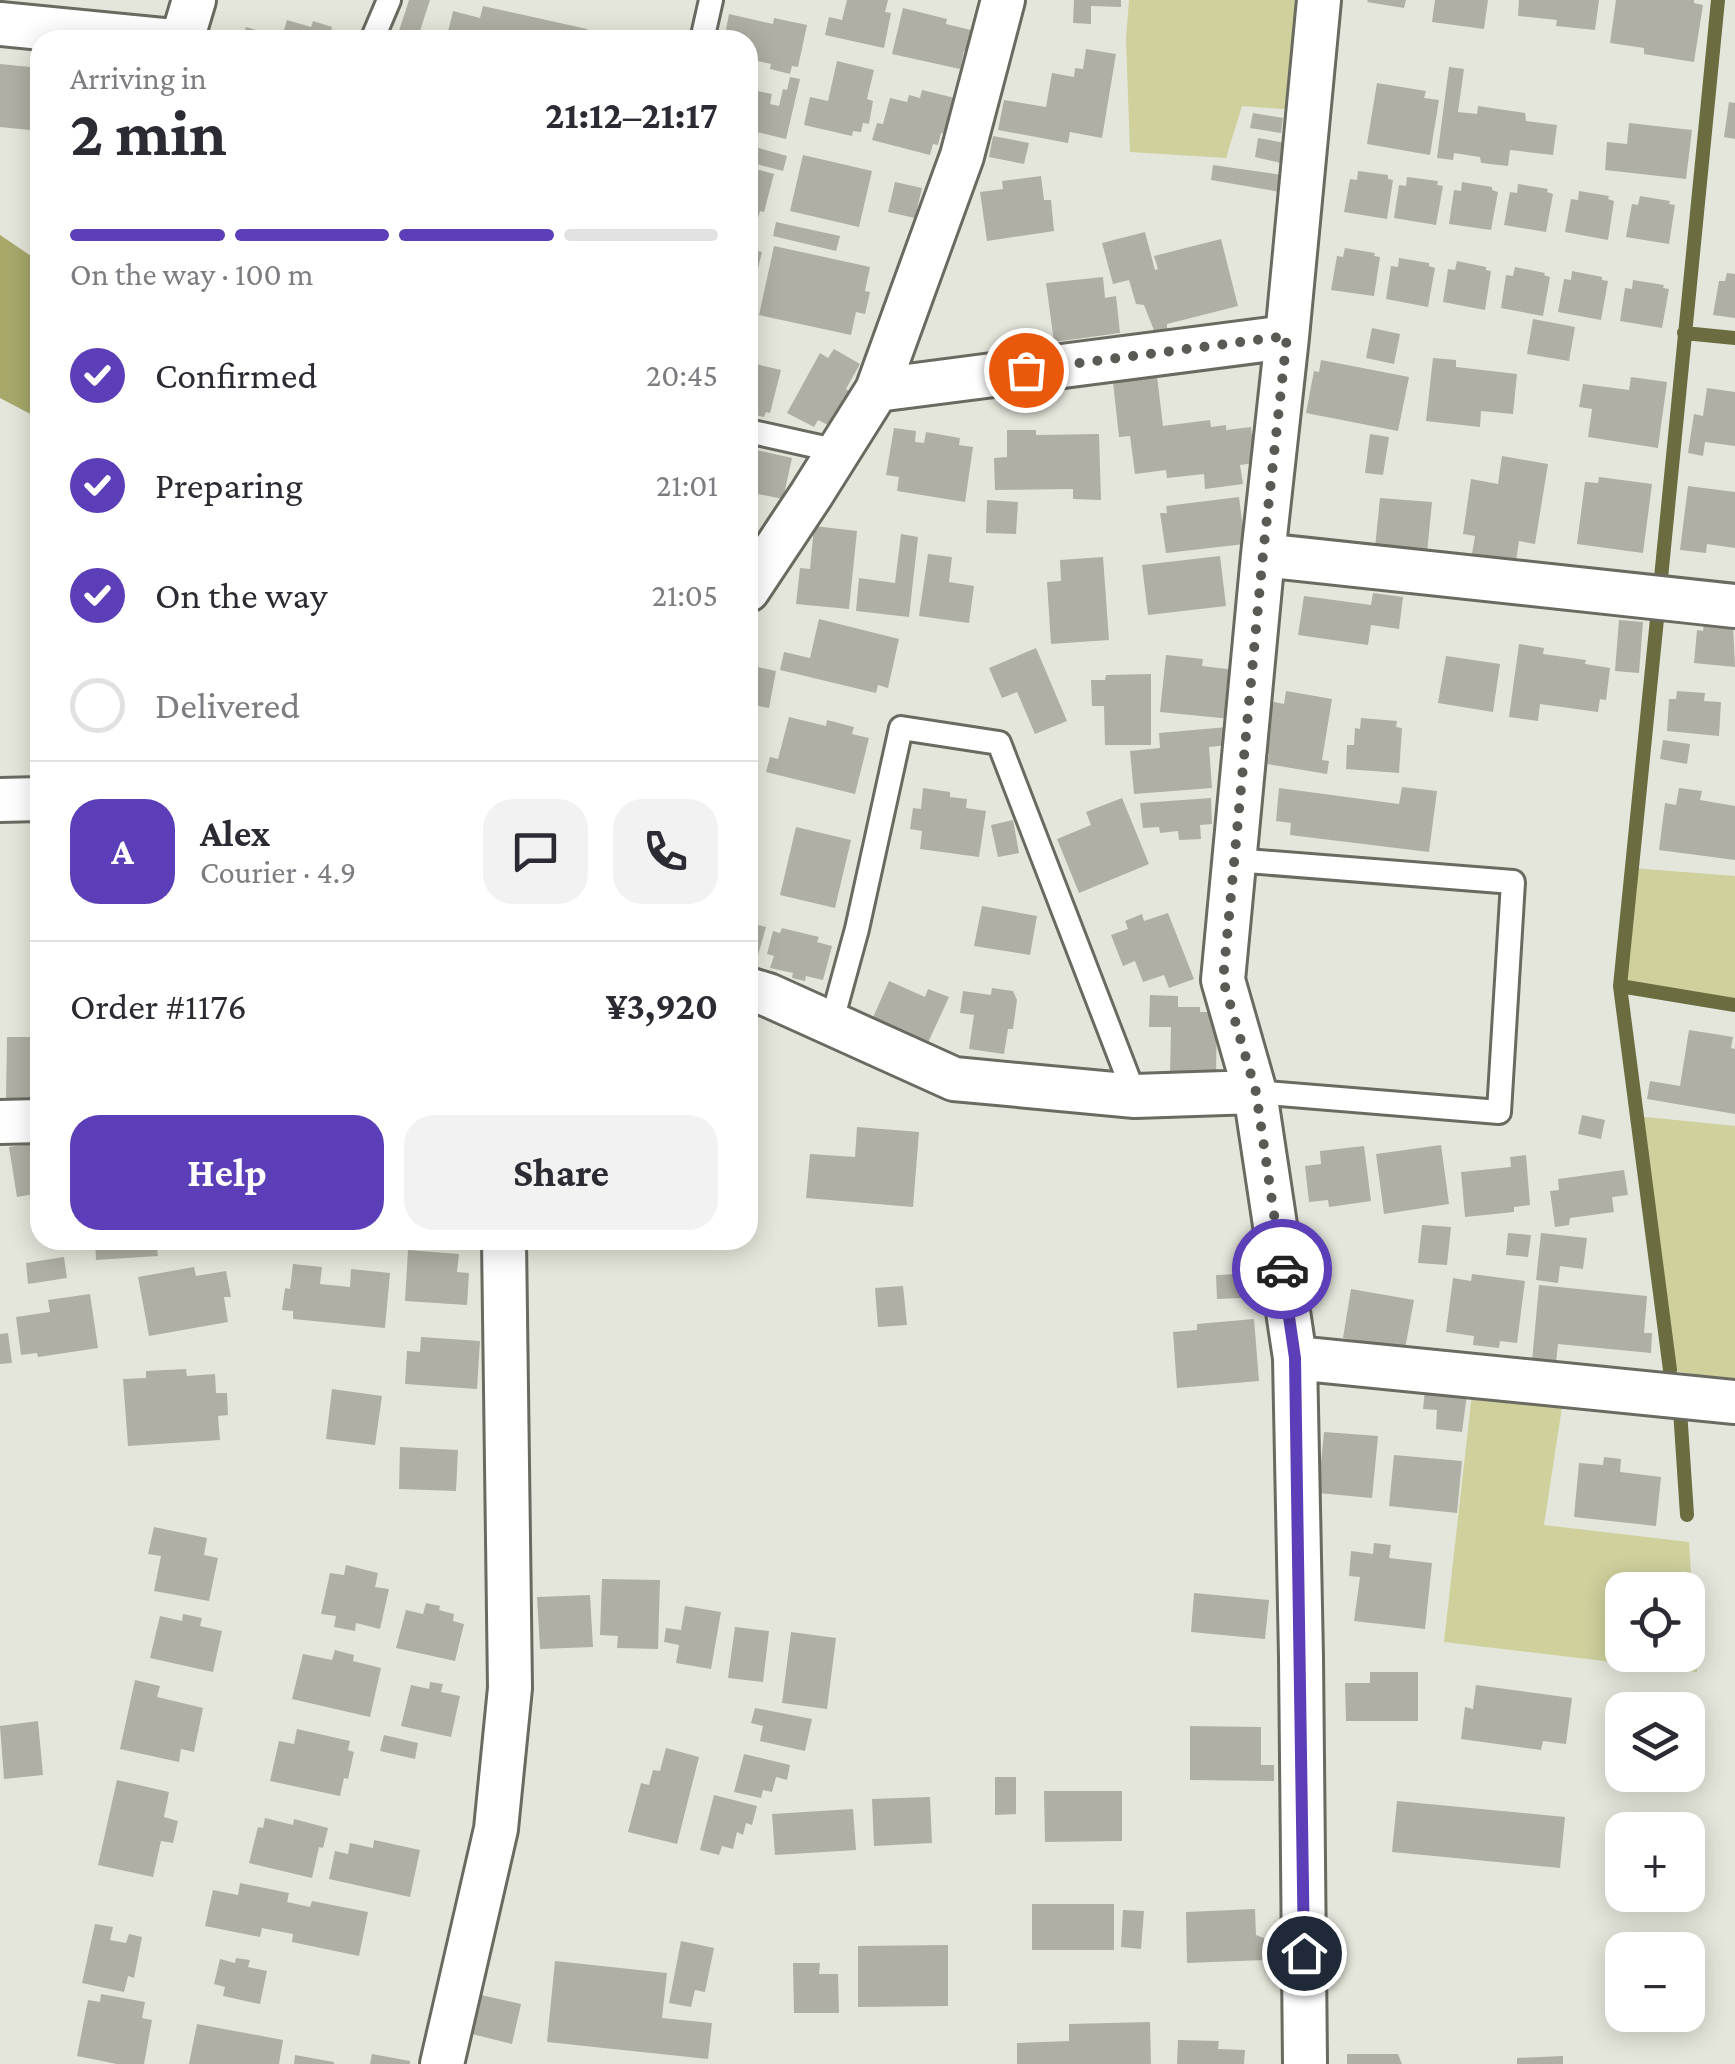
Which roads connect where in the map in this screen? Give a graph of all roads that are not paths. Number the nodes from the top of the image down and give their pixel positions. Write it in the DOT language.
graph roads {
  1 [pos="194,0"];
  2 [pos="389,0"];
  3 [pos="711,0"];
  4 [pos="1003,0"];
  5 [pos="1319,0"];
  6 [pos="0,24"];
  7 [pos="61,30"];
  8 [pos="185,30"];
  9 [pos="376,30"];
  10 [pos="704,30"];
  11 [pos="1287,336"];
  12 [pos="877,390"];
  13 [pos="758,432"];
  14 [pos="838,451"];
  15 [pos="1263,554"];
  16 [pos="758,575"];
  17 [pos="1735,606"];
  18 [pos="0,800"];
  19 [pos="30,800"];
  20 [pos="1234,860"];
  21 [pos="758,992"];
  22 [pos="831,1024"];
  23 [pos="1256,1092"];
  24 [pos="1135,1096"];
  25 [pos="30,1121"];
  26 [pos="0,1122"];
  27 [pos="504,1250"];
  28 [pos="1295,1358"];
  29 [pos="1735,1402"];
  30 [pos="442,2064"];
  31 [pos="1306,2064"];
  1 -- 8 [label="street"];
  2 -- 9 [label="lane"];
  3 -- 10 [label="lane"];
  4 -- 12 [label="street"];
  5 -- 11 [label="street"];
  6 -- 7 [label="street"];
  11 -- 12 [label="street"];
  11 -- 15 [label="street"];
  12 -- 14 [label="street"];
  13 -- 14 [label="lane"];
  14 -- 16 [label="street"];
  15 -- 17 [label="street"];
  15 -- 20 [label="street"];
  18 -- 19 [label="street"];
  20 -- 23 [label="street"];
  20 -- 23 [label="lane"];
  21 -- 22 [label="street"];
  22 -- 24 [label="street"];
  22 -- 24 [label="lane"];
  23 -- 24 [label="street"];
  23 -- 28 [label="street"];
  25 -- 26 [label="street"];
  27 -- 30 [label="street"];
  28 -- 29 [label="street"];
  28 -- 31 [label="street"];
}
